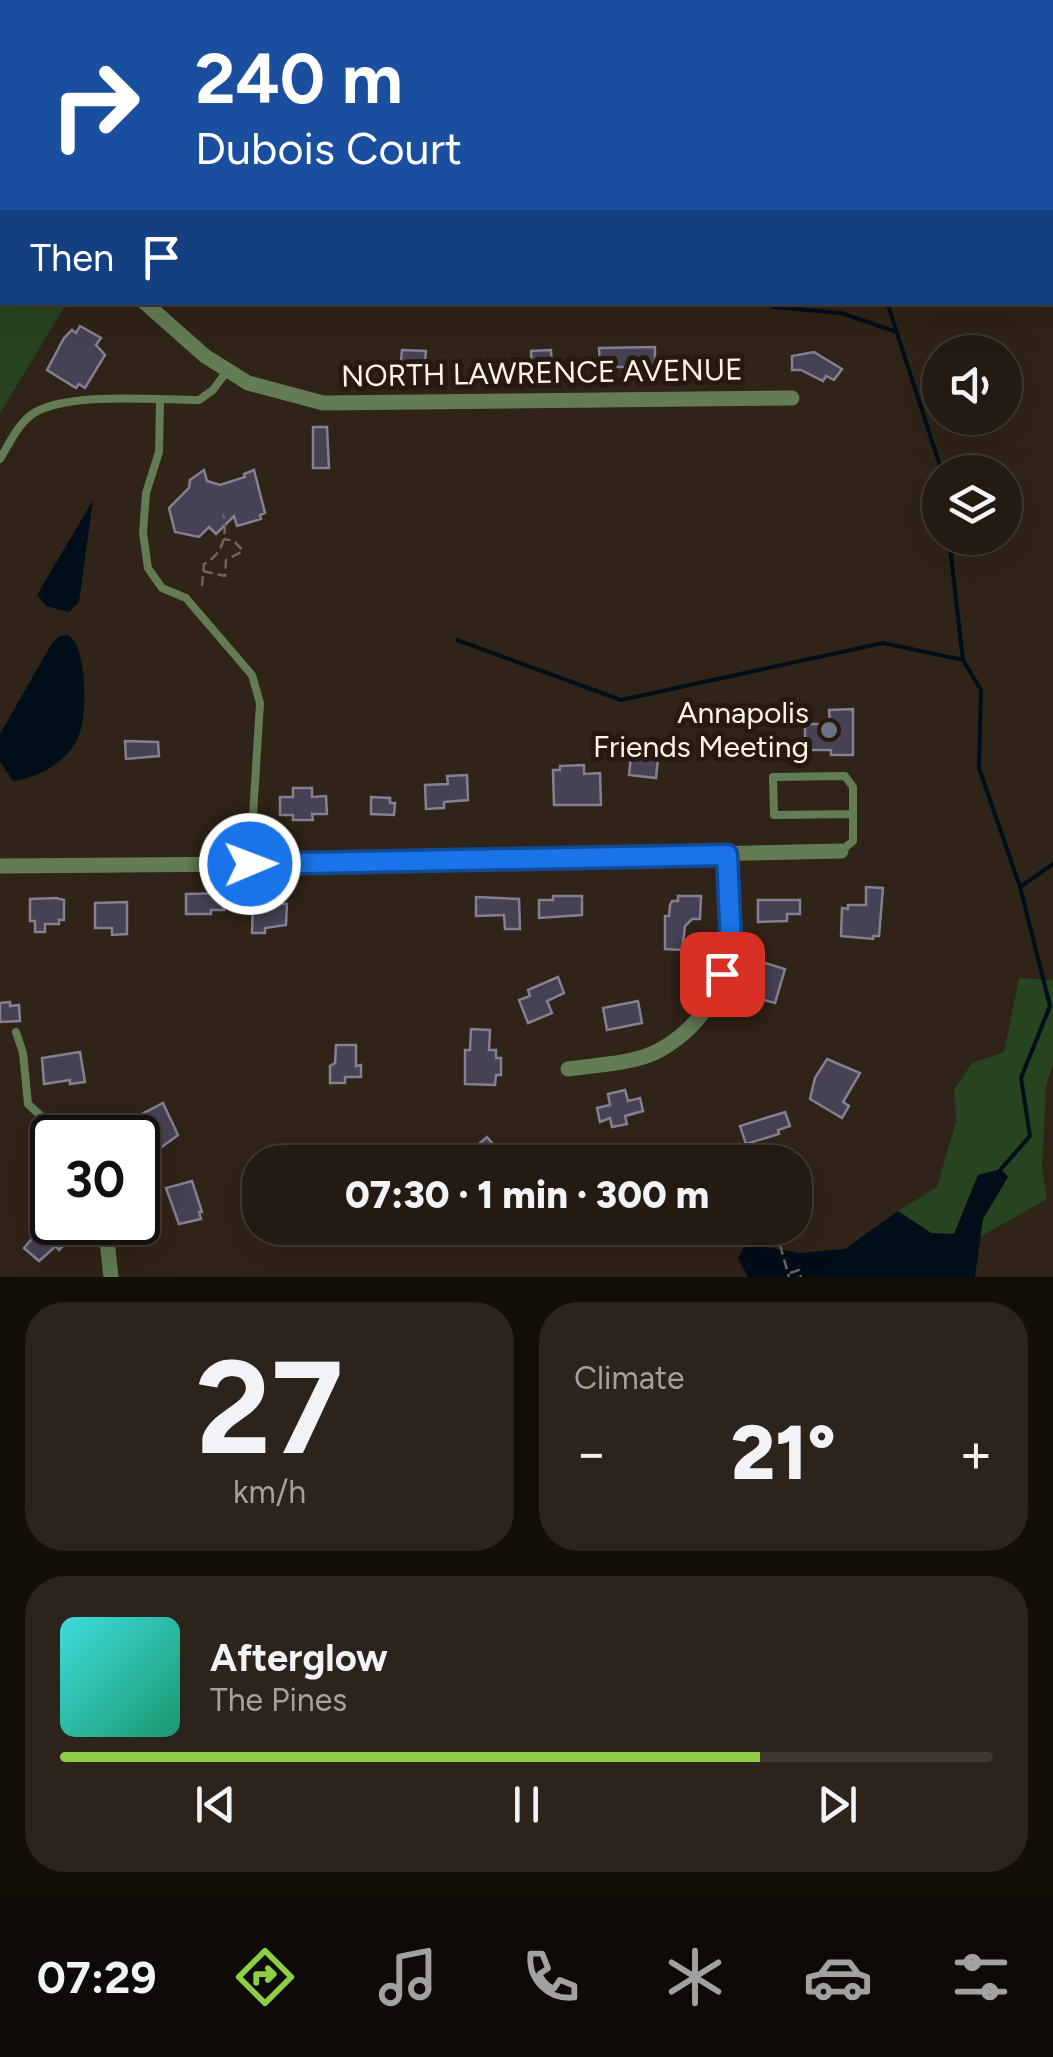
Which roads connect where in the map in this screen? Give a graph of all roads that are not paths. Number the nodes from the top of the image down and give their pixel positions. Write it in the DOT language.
graph roads {
  1 [pos="147,305"];
  2 [pos="227,370"];
  3 [pos="792,398"];
  4 [pos="160,400"];
  5 [pos="0,459"];
  6 [pos="853,814"];
  7 [pos="841,851"];
  8 [pos="727,855"];
  9 [pos="250,864"];
  10 [pos="0,866"];
  11 [pos="16,1032"];
  12 [pos="568,1069"];
  13 [pos="38,1115"];
  14 [pos="108,1245"];
  15 [pos="111,1277"];
  1 -- 2 [label="street, NORTH LAWRENCE AVENUE"];
  2 -- 3 [label="street, NORTH LAWRENCE AVENUE"];
  2 -- 4 [label="lane"];
  4 -- 5 [label="lane"];
  4 -- 9 [label="lane"];
  6 -- 6 [label="lane"];
  6 -- 7 [label="lane"];
  7 -- 8 [label="street"];
  8 -- 9 [label="street"];
  8 -- 12 [label="street"];
  9 -- 10 [label="street"];
  11 -- 13 [label="lane"];
  14 -- 15 [label="street"];
}
